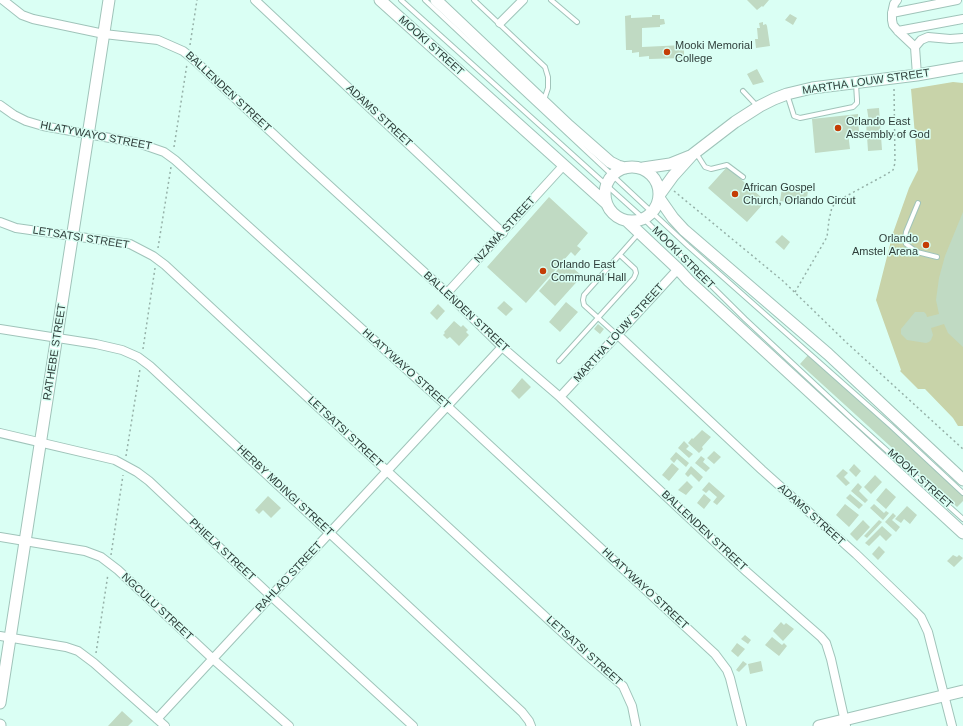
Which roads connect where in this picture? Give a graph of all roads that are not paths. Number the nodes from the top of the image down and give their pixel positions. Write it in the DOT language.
graph roads {
  1 [pos="3,0"];
  2 [pos="109,0"];
  3 [pos="255,0"];
  4 [pos="380,0"];
  5 [pos="401,0"];
  6 [pos="425,0"];
  7 [pos="436,0"];
  8 [pos="474,0"];
  9 [pos="523,0"];
  10 [pos="551,0"];
  11 [pos="897,0"];
  12 [pos="957,0"];
  13 [pos="892,13"];
  14 [pos="963,19"];
  15 [pos="577,22"];
  16 [pos="500,23"];
  17 [pos="898,31"];
  18 [pos="104,34"];
  19 [pos="963,38"];
  20 [pos="914,47"];
  21 [pos="963,67"];
  22 [pos="917,75"];
  23 [pos="856,82"];
  24 [pos="743,91"];
  25 [pos="787,94"];
  26 [pos="543,101"];
  27 [pos="0,106"];
  28 [pos="758,107"];
  29 [pos="88,133"];
  30 [pos="694,154"];
  31 [pos="563,166"];
  32 [pos="625,168"];
  33 [pos="643,168"];
  34 [pos="613,175"];
  35 [pos="742,177"];
  36 [pos="607,185"];
  37 [pos="660,196"];
  38 [pos="918,203"];
  39 [pos="607,204"];
  40 [pos="648,216"];
  41 [pos="627,221"];
  42 [pos="0,222"];
  43 [pos="503,232"];
  44 [pos="639,233"];
  45 [pos="73,236"];
  46 [pos="620,254"];
  47 [pos="936,257"];
  48 [pos="678,269"];
  49 [pos="447,293"];
  50 [pos="598,318"];
  51 [pos="0,329"];
  52 [pos="618,335"];
  53 [pos="57,338"];
  54 [pos="502,347"];
  55 [pos="559,361"];
  56 [pos="560,397"];
  57 [pos="447,406"];
  58 [pos="0,433"];
  59 [pos="41,442"];
  60 [pos="387,471"];
  61 [pos="963,480"];
  62 [pos="963,493"];
  63 [pos="963,519"];
  64 [pos="330,532"];
  65 [pos="963,534"];
  66 [pos="0,537"];
  67 [pos="25,540"];
  68 [pos="271,596"];
  69 [pos="5,637"];
  70 [pos="213,659"];
  71 [pos="963,691"];
  72 [pos="944,696"];
  73 [pos="0,703"];
  74 [pos="157,719"];
  75 [pos="846,723"];
  76 [pos="165,726"];
  77 [pos="289,726"];
  78 [pos="413,726"];
  79 [pos="531,726"];
  80 [pos="636,726"];
  81 [pos="742,726"];
  82 [pos="819,726"];
  83 [pos="952,726"];
  1 -- 18 [label="street, BALLENDEN STREET"];
  2 -- 18 [label="main road, RATHEBE STREET"];
  3 -- 43 [label="street, ADAMS STREET"];
  4 -- 31 [label="main road, MOOKI STREET"];
  5 -- 36 [label="lane, MOOKI STREET"];
  6 -- 34 [label="lane, MOOKI STREET"];
  7 -- 26 [label="main road"];
  8 -- 16 [label="lane"];
  9 -- 16 [label="street"];
  10 -- 15 [label="lane"];
  11 -- 13 [label="street"];
  12 -- 13 [label="street"];
  13 -- 17 [label="street"];
  14 -- 17 [label="street"];
  16 -- 26 [label="lane"];
  17 -- 20 [label="street"];
  18 -- 29 [label="main road, RATHEBE STREET"];
  18 -- 49 [label="street, BALLENDEN STREET"];
  19 -- 20 [label="street"];
  20 -- 22 [label="street"];
  21 -- 22 [label="main road, MARTHA LOUW STREET"];
  22 -- 23 [label="main road, MARTHA LOUW STREET"];
  23 -- 25 [label="main road, MARTHA LOUW STREET"];
  23 -- 25 [label="lane"];
  24 -- 28 [label="lane"];
  25 -- 28 [label="main road, MARTHA LOUW STREET"];
  26 -- 32 [label="main road"];
  27 -- 29 [label="street, HLATYWAYO STREET"];
  28 -- 30 [label="main road, MARTHA LOUW STREET"];
  29 -- 45 [label="main road, RATHEBE STREET"];
  29 -- 57 [label="street, HLATYWAYO STREET"];
  30 -- 33 [label="main road, MARTHA LOUW STREET"];
  30 -- 35 [label="lane"];
  30 -- 37 [label="main road, MARTHA LOUW STREET"];
  31 -- 39 [label="main road, MOOKI STREET"];
  31 -- 43 [label="street, NZAMA STREET"];
  32 -- 33 [label="main road, MARTHA LOUW STREET"];
  32 -- 34 [label="main road"];
  33 -- 37 [label="main road, MOOKI STREET"];
  34 -- 36 [label="main road"];
  34 -- 40 [label="lane, MOOKI STREET"];
  36 -- 39 [label="main road"];
  36 -- 40 [label="lane, MOOKI STREET"];
  37 -- 40 [label="main road, MARTHA LOUW STREET"];
  37 -- 61 [label="main road, MOOKI STREET"];
  38 -- 47 [label="lane"];
  39 -- 41 [label="main road, MOOKI STREET"];
  40 -- 41 [label="main road"];
  40 -- 62 [label="lane, MOOKI STREET"];
  40 -- 63 [label="lane, MOOKI STREET"];
  41 -- 44 [label="main road, MOOKI STREET"];
  42 -- 45 [label="street, LETSATSI STREET"];
  43 -- 49 [label="street, NZAMA STREET"];
  44 -- 46 [label="lane"];
  44 -- 48 [label="main road, MOOKI STREET"];
  45 -- 53 [label="main road, RATHEBE STREET"];
  45 -- 60 [label="street, LETSATSI STREET"];
  46 -- 50 [label="lane"];
  46 -- 50 [label="lane"];
  48 -- 52 [label="street, MARTHA LOUW STREET"];
  48 -- 65 [label="main road, MOOKI STREET"];
  49 -- 54 [label="street, BALLENDEN STREET"];
  50 -- 52 [label="lane"];
  50 -- 55 [label="lane"];
  51 -- 53 [label="street, HERBY MDINGI STREET"];
  52 -- 56 [label="street, MARTHA LOUW STREET"];
  52 -- 72 [label="street, ADAMS STREET"];
  53 -- 59 [label="main road, RATHEBE STREET"];
  53 -- 64 [label="street, HERBY MDINGI STREET"];
  54 -- 56 [label="street, BALLENDEN STREET"];
  54 -- 57 [label="street, RAHLAO STREET"];
  56 -- 75 [label="street, BALLENDEN STREET"];
  57 -- 60 [label="street, RAHLAO STREET"];
  57 -- 81 [label="street, HLATYWAYO STREET"];
  58 -- 59 [label="street, PHIELA STREET"];
  59 -- 67 [label="main road, RATHEBE STREET"];
  59 -- 68 [label="street, PHIELA STREET"];
  60 -- 64 [label="street, RAHLAO STREET"];
  60 -- 80 [label="street, LETSATSI STREET"];
  64 -- 68 [label="street, RAHLAO STREET"];
  64 -- 79 [label="street, HERBY MDINGI STREET"];
  66 -- 67 [label="street, NGCULU STREET"];
  67 -- 69 [label="main road, RATHEBE STREET"];
  67 -- 70 [label="street, NGCULU STREET"];
  68 -- 70 [label="street, RAHLAO STREET"];
  68 -- 78 [label="street, PHIELA STREET"];
  69 -- 73 [label="main road, RATHEBE STREET"];
  69 -- 74 [label="street"];
  70 -- 74 [label="street, RAHLAO STREET"];
  70 -- 77 [label="street, NGCULU STREET"];
  71 -- 72 [label="main road"];
  72 -- 75 [label="main road"];
  72 -- 83 [label="street, ADAMS STREET"];
  74 -- 76 [label="street"];
  75 -- 82 [label="main road"];
}
